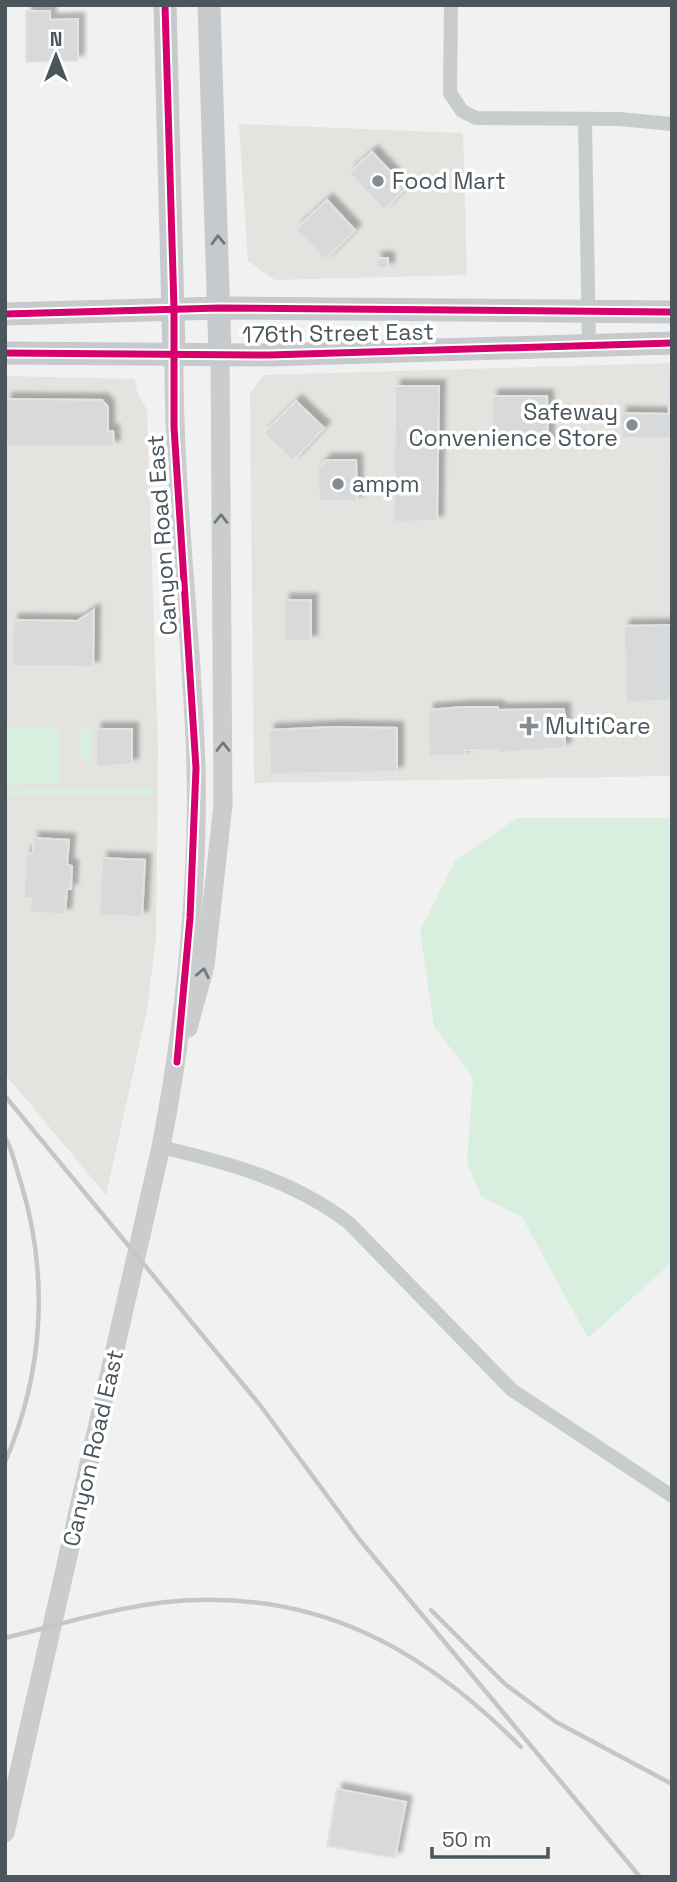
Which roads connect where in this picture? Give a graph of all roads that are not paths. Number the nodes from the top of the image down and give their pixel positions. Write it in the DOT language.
graph roads {
  1 [pos="165,5"];
  2 [pos="209,5"];
  3 [pos="451,5"];
  4 [pos="585,121"];
  5 [pos="672,124"];
  6 [pos="220,308"];
  7 [pos="174,309"];
  8 [pos="589,312"];
  9 [pos="672,312"];
  10 [pos="5,314"];
  11 [pos="672,343"];
  12 [pos="589,346"];
  13 [pos="5,353"];
  14 [pos="174,354"];
  15 [pos="220,354"];
  16 [pos="177,1062"];
  17 [pos="161,1147"];
  18 [pos="672,1496"];
  19 [pos="5,1833"];
  1 -- 7 [label="main road, Canyon Road East"];
  6 -- 2 [label="main road, Canyon Road East, one-way"];
  3 -- 4 [label="street"];
  4 -- 5 [label="street"];
  4 -- 8 [label="street"];
  6 -- 7 [label="main road, 176th Street East"];
  6 -- 8 [label="main road, 176th Street East"];
  6 -- 15 [label="main road, Canyon Road East"];
  7 -- 10 [label="main road, 176th Street East"];
  7 -- 14 [label="main road, Canyon Road East"];
  8 -- 9 [label="main road, 176th Street East"];
  8 -- 12 [label="street"];
  11 -- 12 [label="main road, 176th Street East"];
  12 -- 15 [label="main road, 176th Street East"];
  13 -- 14 [label="main road, 176th Street East"];
  14 -- 15 [label="main road, 176th Street East"];
  14 -- 16 [label="main road, Canyon Road East"];
  16 -- 15 [label="main road, Canyon Road East, one-way"];
  16 -- 17 [label="main road, Canyon Road East"];
  17 -- 18 [label="street"];
  17 -- 19 [label="main road, Canyon Road East"];
}
